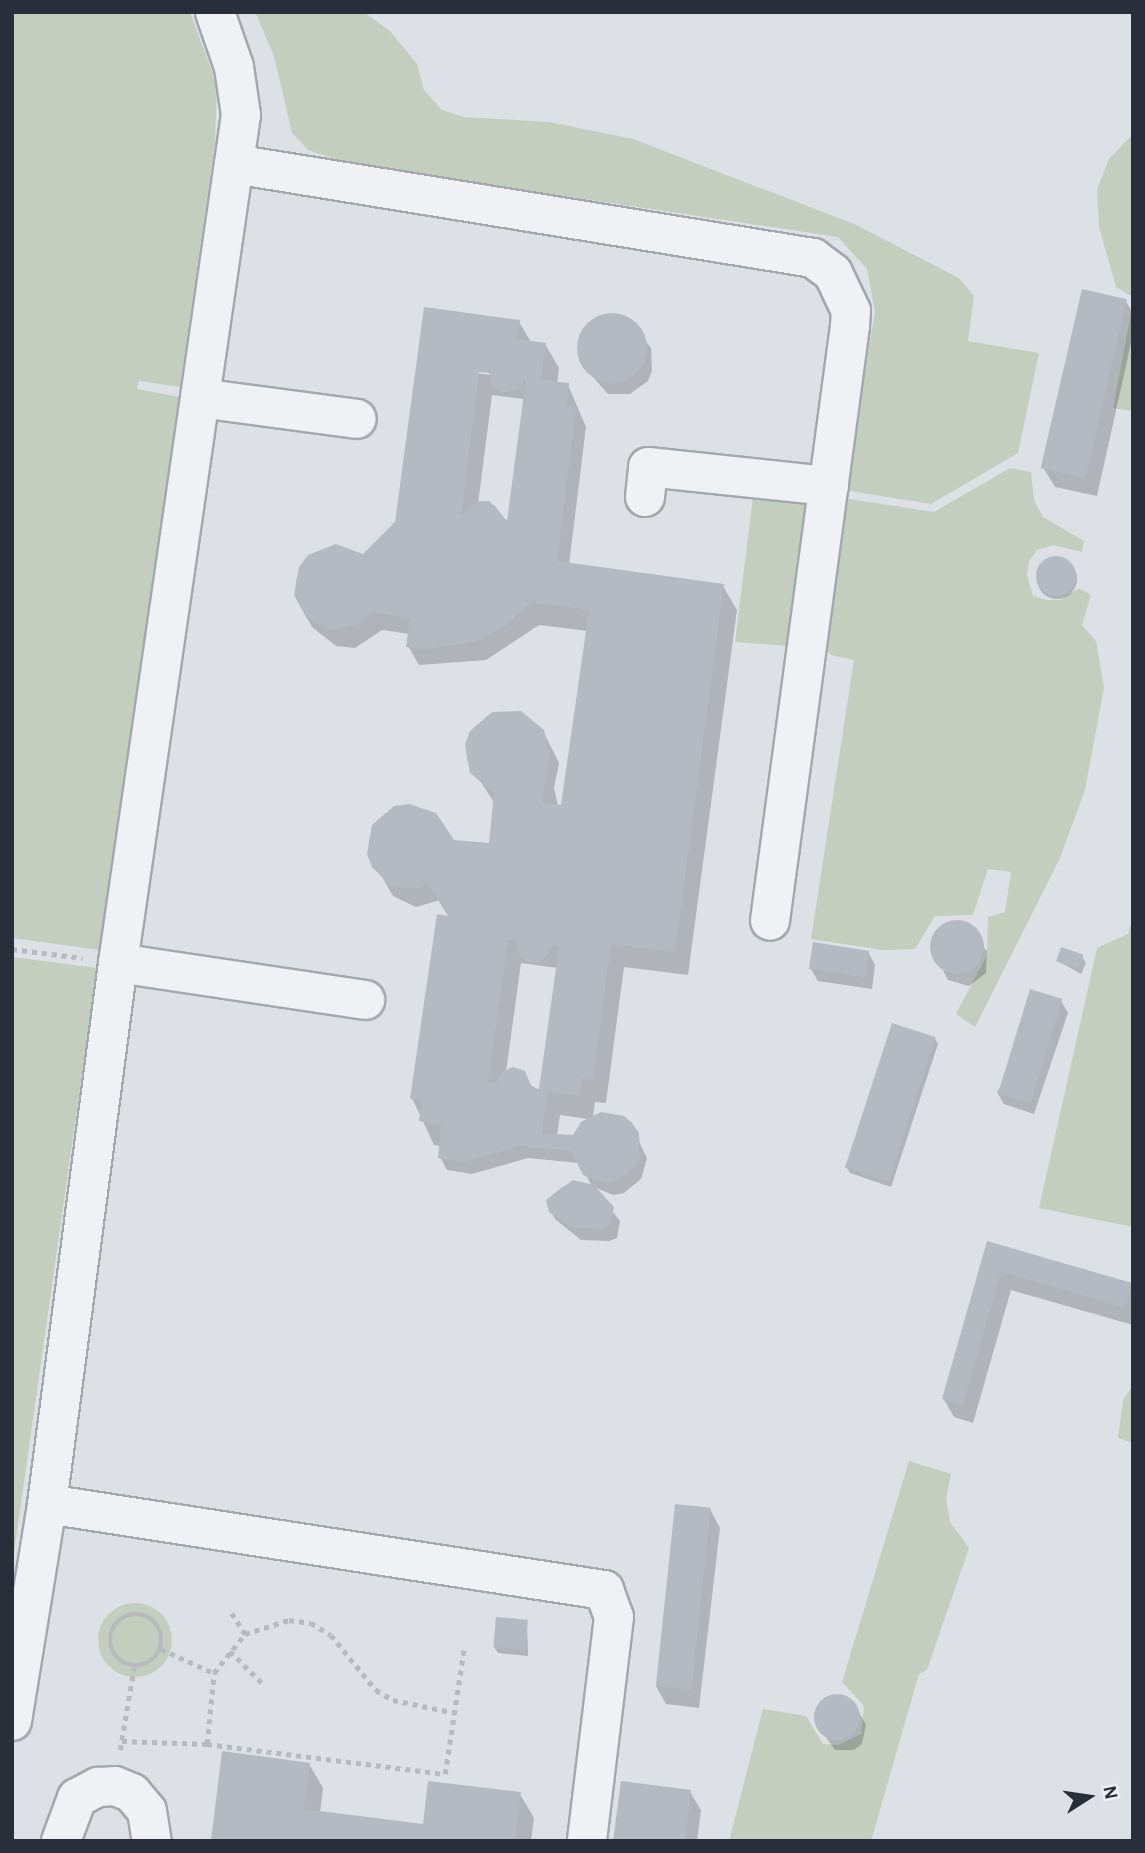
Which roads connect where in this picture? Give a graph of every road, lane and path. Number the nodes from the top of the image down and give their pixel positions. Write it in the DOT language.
graph roads {
  1 [pos="215,12"];
  2 [pos="234,164"];
  3 [pos="200,398"];
  4 [pos="357,419"];
  5 [pos="829,486"];
  6 [pos="645,497"];
  7 [pos="770,920"];
  8 [pos="12,950"];
  9 [pos="118,963"];
  10 [pos="365,1000"];
  11 [pos="47,1504"];
  12 [pos="232,1613"];
  13 [pos="245,1634"];
  14 [pos="464,1648"];
  15 [pos="161,1649"];
  16 [pos="230,1651"];
  17 [pos="134,1667"];
  18 [pos="214,1673"];
  19 [pos="262,1683"];
  20 [pos="456,1713"];
  21 [pos="12,1721"];
  22 [pos="121,1741"];
  23 [pos="207,1744"];
  24 [pos="115,1786"];
  25 [pos="61,1841"];
  26 [pos="152,1841"];
  27 [pos="587,1841"];
  1 -- 2 [label="street"];
  2 -- 3 [label="street"];
  2 -- 5 [label="street"];
  3 -- 4 [label="street"];
  3 -- 9 [label="street"];
  5 -- 6 [label="street"];
  5 -- 7 [label="street"];
  8 -- 9 [label="path"];
  9 -- 10 [label="street"];
  9 -- 11 [label="street"];
  11 -- 21 [label="street"];
  11 -- 27 [label="street"];
  12 -- 13 [label="path"];
  13 -- 16 [label="path"];
  13 -- 20 [label="path"];
  14 -- 20 [label="path"];
  15 -- 17 [label="path"];
  15 -- 17 [label="path"];
  15 -- 18 [label="path"];
  16 -- 18 [label="path"];
  16 -- 19 [label="path"];
  17 -- 22 [label="path"];
  18 -- 23 [label="path"];
  20 -- 23 [label="path"];
  22 -- 23 [label="path"];
  22 -- 24 [label="path"];
  24 -- 25 [label="street"];
  24 -- 26 [label="street"];
}
